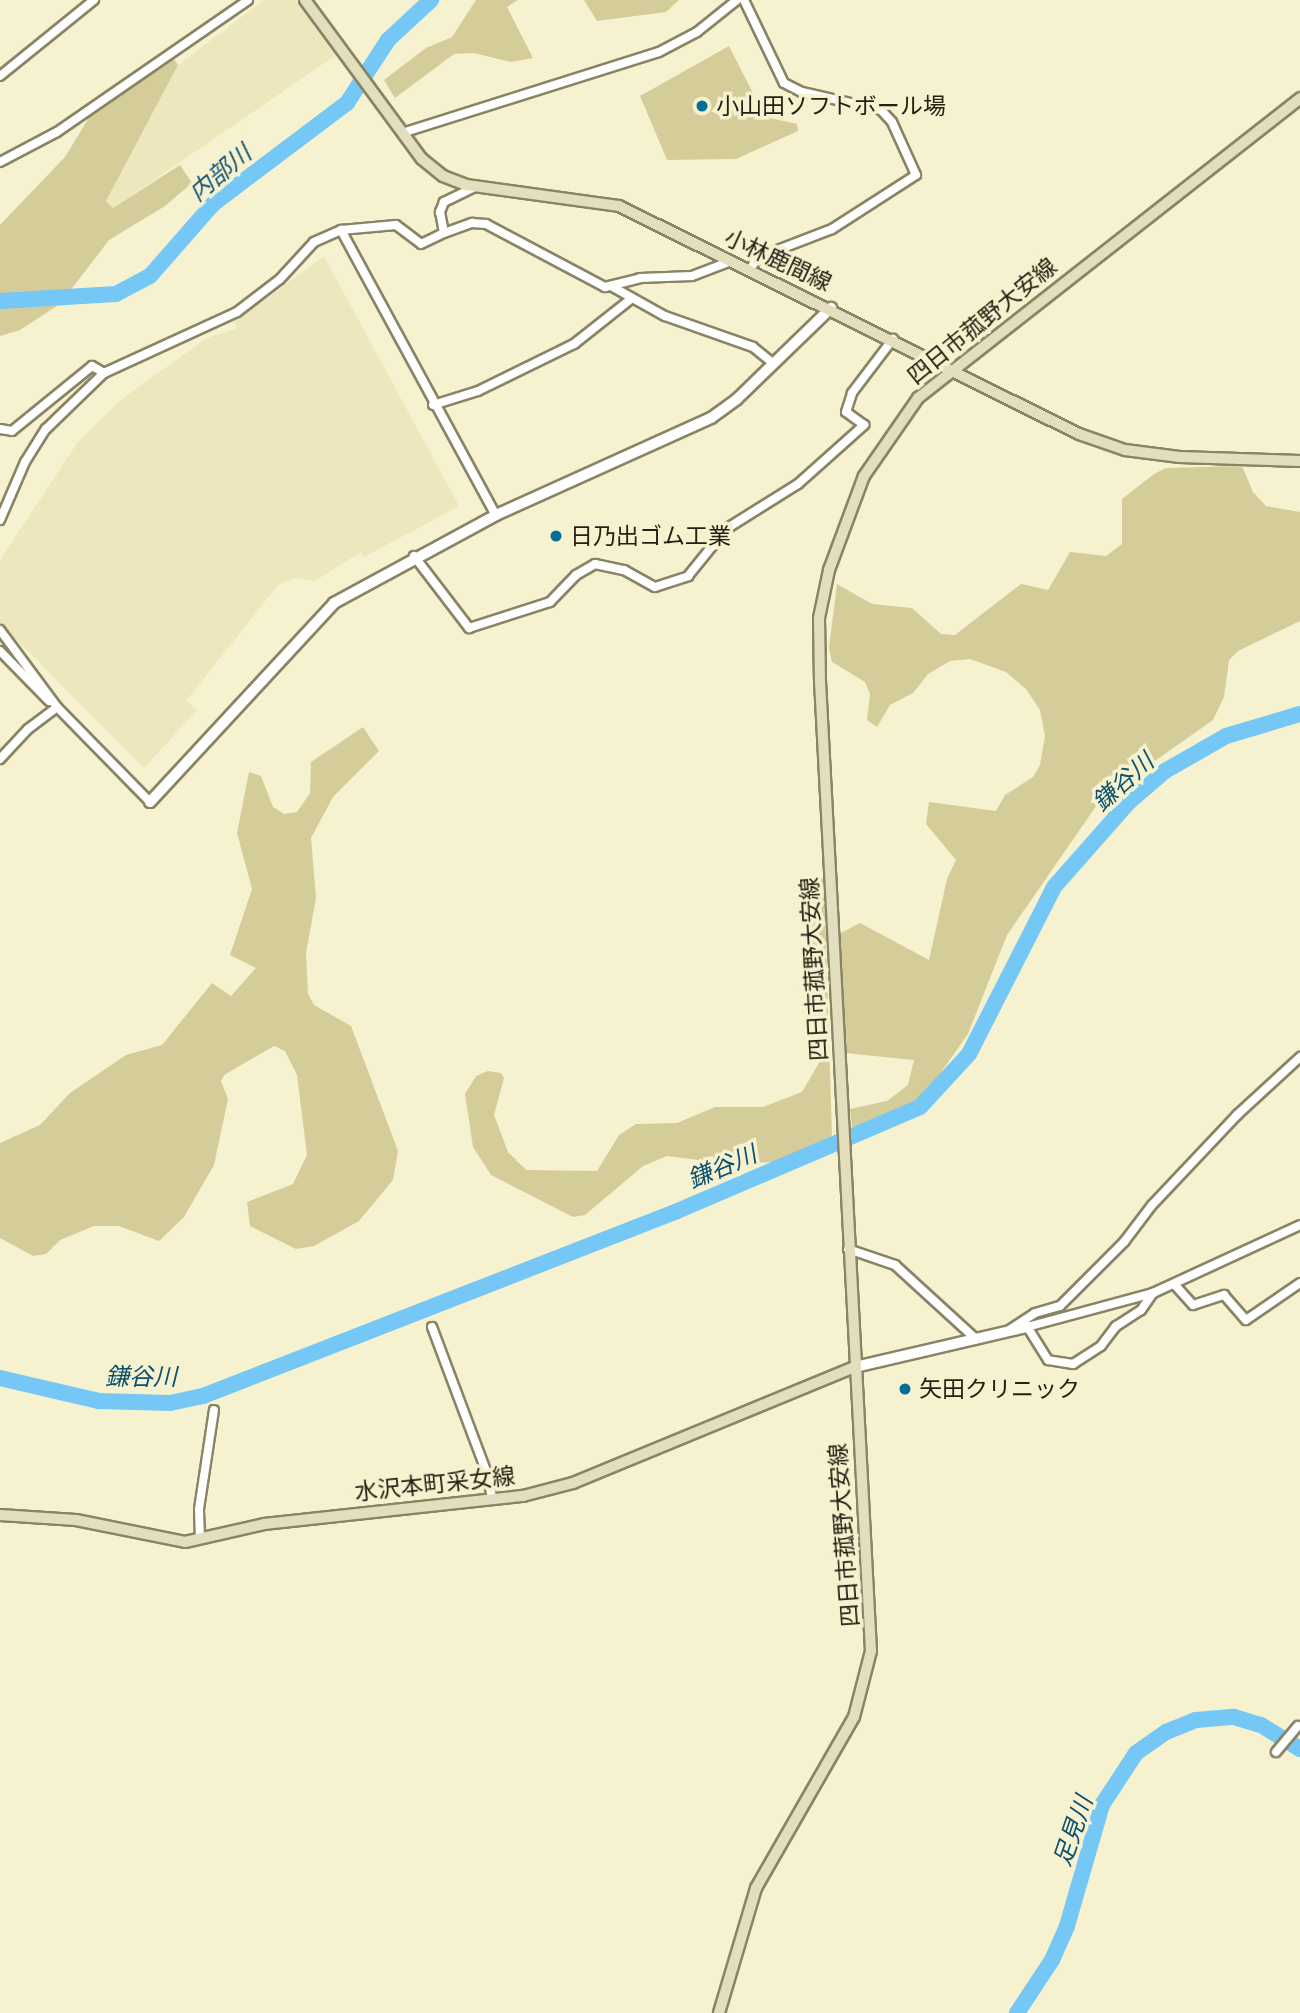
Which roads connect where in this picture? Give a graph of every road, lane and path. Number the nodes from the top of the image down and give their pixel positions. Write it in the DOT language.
graph roads {
  1 [pos="94,0"];
  2 [pos="248,0"];
  3 [pos="305,0"];
  4 [pos="737,0"];
  5 [pos="744,0"];
  6 [pos="0,76"];
  7 [pos="1300,98"];
  8 [pos="402,133"];
  9 [pos="0,162"];
  10 [pos="477,186"];
  11 [pos="341,230"];
  12 [pos="444,233"];
  13 [pos="731,261"];
  14 [pos="750,270"];
  15 [pos="611,286"];
  16 [pos="632,298"];
  17 [pos="831,308"];
  18 [pos="893,339"];
  19 [pos="774,363"];
  20 [pos="952,368"];
  21 [pos="104,373"];
  22 [pos="433,405"];
  23 [pos="0,429"];
  24 [pos="1300,461"];
  25 [pos="496,515"];
  26 [pos="0,520"];
  27 [pos="414,556"];
  28 [pos="0,630"];
  29 [pos="0,651"];
  30 [pos="58,707"];
  31 [pos="0,759"];
  32 [pos="150,802"];
  33 [pos="1300,1057"];
  34 [pos="1300,1225"];
  35 [pos="848,1249"];
  36 [pos="1300,1283"];
  37 [pos="1175,1285"];
  38 [pos="1153,1293"];
  39 [pos="432,1327"];
  40 [pos="1027,1327"];
  41 [pos="1007,1331"];
  42 [pos="975,1339"];
  43 [pos="855,1367"];
  44 [pos="214,1409"];
  45 [pos="492,1498"];
  46 [pos="0,1515"];
  47 [pos="200,1539"];
  48 [pos="1296,1727"];
  49 [pos="1277,1751"];
  50 [pos="719,2013"];
  1 -- 6 [label="street"];
  2 -- 9 [label="street"];
  3 -- 8 [label="main road, 小林鹿間線"];
  4 -- 8 [label="street"];
  5 -- 14 [label="street"];
  7 -- 20 [label="main road, 四日市菰野大安線"];
  8 -- 10 [label="main road, 小林鹿間線"];
  10 -- 12 [label="street"];
  10 -- 13 [label="main road, 小林鹿間線"];
  11 -- 12 [label="street"];
  11 -- 21 [label="street"];
  11 -- 22 [label="street"];
  12 -- 15 [label="street"];
  13 -- 14 [label="main road, 小林鹿間線"];
  13 -- 15 [label="street"];
  14 -- 17 [label="main road, 小林鹿間線"];
  15 -- 16 [label="street"];
  16 -- 19 [label="street"];
  16 -- 22 [label="street"];
  17 -- 18 [label="main road, 小林鹿間線"];
  17 -- 19 [label="street"];
  18 -- 20 [label="main road, 小林鹿間線"];
  18 -- 27 [label="street"];
  19 -- 25 [label="street"];
  20 -- 24 [label="main road, 小林鹿間線"];
  20 -- 35 [label="main road, 四日市菰野大安線"];
  21 -- 23 [label="street"];
  21 -- 26 [label="street"];
  22 -- 25 [label="street"];
  25 -- 27 [label="street"];
  27 -- 32 [label="street"];
  28 -- 30 [label="street"];
  29 -- 30 [label="street"];
  30 -- 31 [label="street"];
  30 -- 32 [label="street"];
  33 -- 41 [label="street"];
  34 -- 37 [label="street"];
  35 -- 42 [label="street"];
  35 -- 43 [label="main road, 四日市菰野大安線"];
  36 -- 37 [label="street"];
  37 -- 38 [label="street"];
  38 -- 40 [label="street"];
  38 -- 40 [label="street"];
  39 -- 45 [label="street"];
  40 -- 41 [label="street"];
  41 -- 42 [label="street"];
  42 -- 43 [label="street"];
  43 -- 45 [label="main road, 水沢本町采女線"];
  43 -- 50 [label="main road, 四日市菰野大安線"];
  44 -- 47 [label="street"];
  45 -- 47 [label="main road, 水沢本町采女線"];
  46 -- 47 [label="main road, 水沢本町采女線"];
  48 -- 49 [label="street"];
}
